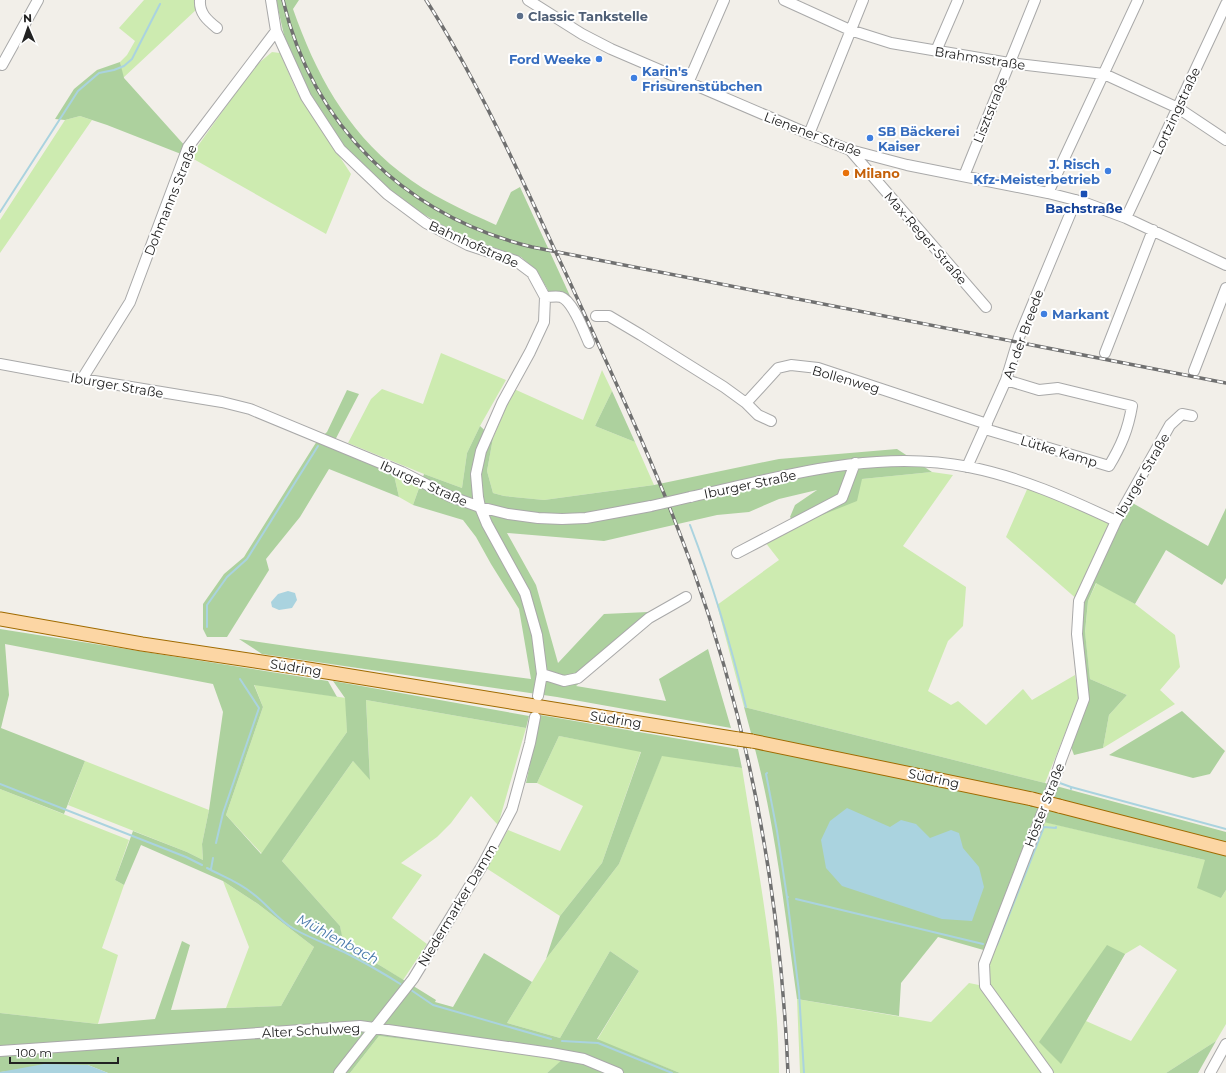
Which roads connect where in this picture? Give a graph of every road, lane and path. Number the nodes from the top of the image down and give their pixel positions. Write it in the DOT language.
graph roads {
  1 [pos="38,0"];
  2 [pos="200,0"];
  3 [pos="271,0"];
  4 [pos="528,0"];
  5 [pos="724,0"];
  6 [pos="784,0"];
  7 [pos="863,0"];
  8 [pos="958,0"];
  9 [pos="1034,0"];
  10 [pos="1138,0"];
  11 [pos="1226,4"];
  12 [pos="216,28"];
  13 [pos="850,30"];
  14 [pos="276,32"];
  15 [pos="936,51"];
  16 [pos="1009,63"];
  17 [pos="2,65"];
  18 [pos="1104,74"];
  19 [pos="688,83"];
  20 [pos="1178,108"];
  21 [pos="809,134"];
  22 [pos="1226,140"];
  23 [pos="850,150"];
  24 [pos="964,176"];
  25 [pos="1048,193"];
  26 [pos="1076,200"];
  27 [pos="1126,218"];
  28 [pos="1153,230"];
  29 [pos="1226,265"];
  30 [pos="1226,288"];
  31 [pos="545,297"];
  32 [pos="986,307"];
  33 [pos="596,316"];
  34 [pos="589,343"];
  35 [pos="1105,353"];
  36 [pos="0,364"];
  37 [pos="1194,371"];
  38 [pos="82,379"];
  39 [pos="1006,380"];
  40 [pos="746,403"];
  41 [pos="1192,416"];
  42 [pos="771,422"];
  43 [pos="986,426"];
  44 [pos="855,463"];
  45 [pos="968,467"];
  46 [pos="480,507"];
  47 [pos="1116,522"];
  48 [pos="736,553"];
  49 [pos="686,597"];
  50 [pos="0,619"];
  51 [pos="542,674"];
  52 [pos="538,696"];
  53 [pos="535,717"];
  54 [pos="1226,850"];
  55 [pos="374,1027"];
  56 [pos="1226,1044"];
  57 [pos="0,1051"];
  58 [pos="339,1073"];
  59 [pos="618,1073"];
  60 [pos="1048,1073"];
  61 [pos="1210,1073"];
  1 -- 17 [label="street"];
  2 -- 12 [label="street"];
  3 -- 14 [label="street, Bahnhofstraße"];
  4 -- 19 [label="street, Lienener Straße"];
  5 -- 19 [label="street"];
  6 -- 13 [label="street, Brahmsstraße"];
  7 -- 13 [label="street"];
  8 -- 15 [label="street"];
  9 -- 16 [label="street, Lisztstraße"];
  10 -- 18 [label="street"];
  11 -- 20 [label="street, Lortzingstraße"];
  13 -- 15 [label="street, Brahmsstraße"];
  13 -- 21 [label="street"];
  14 -- 31 [label="street, Bahnhofstraße"];
  14 -- 38 [label="street, Dohmanns Straße"];
  15 -- 16 [label="street, Brahmsstraße"];
  16 -- 18 [label="street, Brahmsstraße"];
  16 -- 24 [label="street, Lisztstraße"];
  18 -- 20 [label="street, Brahmsstraße"];
  18 -- 25 [label="street"];
  19 -- 21 [label="street, Lienener Straße"];
  20 -- 22 [label="street, Brahmsstraße"];
  20 -- 27 [label="street, Lortzingstraße"];
  21 -- 23 [label="street, Lienener Straße"];
  23 -- 24 [label="street, Lienener Straße"];
  23 -- 32 [label="street, Max-Reger-Straße"];
  24 -- 25 [label="street, Lienener Straße"];
  25 -- 26 [label="street, Lienener Straße"];
  26 -- 27 [label="street, Lienener Straße"];
  26 -- 39 [label="street, An der Breede"];
  27 -- 28 [label="street, Lienener Straße"];
  28 -- 29 [label="street, Lienener Straße"];
  28 -- 35 [label="street"];
  30 -- 37 [label="street"];
  31 -- 34 [label="street"];
  31 -- 46 [label="street"];
  33 -- 40 [label="street"];
  36 -- 38 [label="street, Iburger Straße"];
  38 -- 46 [label="street, Iburger Straße"];
  39 -- 43 [label="street, An der Breede"];
  39 -- 43 [label="street, Lütke Kamp"];
  40 -- 42 [label="street"];
  40 -- 43 [label="street, Bollenweg"];
  41 -- 47 [label="street, Iburger Straße"];
  43 -- 45 [label="street, An der Breede"];
  44 -- 45 [label="street, Iburger Straße"];
  44 -- 46 [label="street, Iburger Straße, bridge"];
  44 -- 48 [label="street"];
  45 -- 47 [label="street, Iburger Straße"];
  46 -- 51 [label="street"];
  47 -- 60 [label="street, Höster Straße"];
  49 -- 51 [label="street"];
  50 -- 54 [label="main road, Südring, bridge"];
  51 -- 52 [label="street"];
  53 -- 55 [label="street, Niedermarker Damm"];
  55 -- 57 [label="street, Alter Schulweg"];
  55 -- 58 [label="street, Niedermarker Damm"];
  55 -- 59 [label="street, Alter Schulweg"];
  56 -- 61 [label="street"];
}
